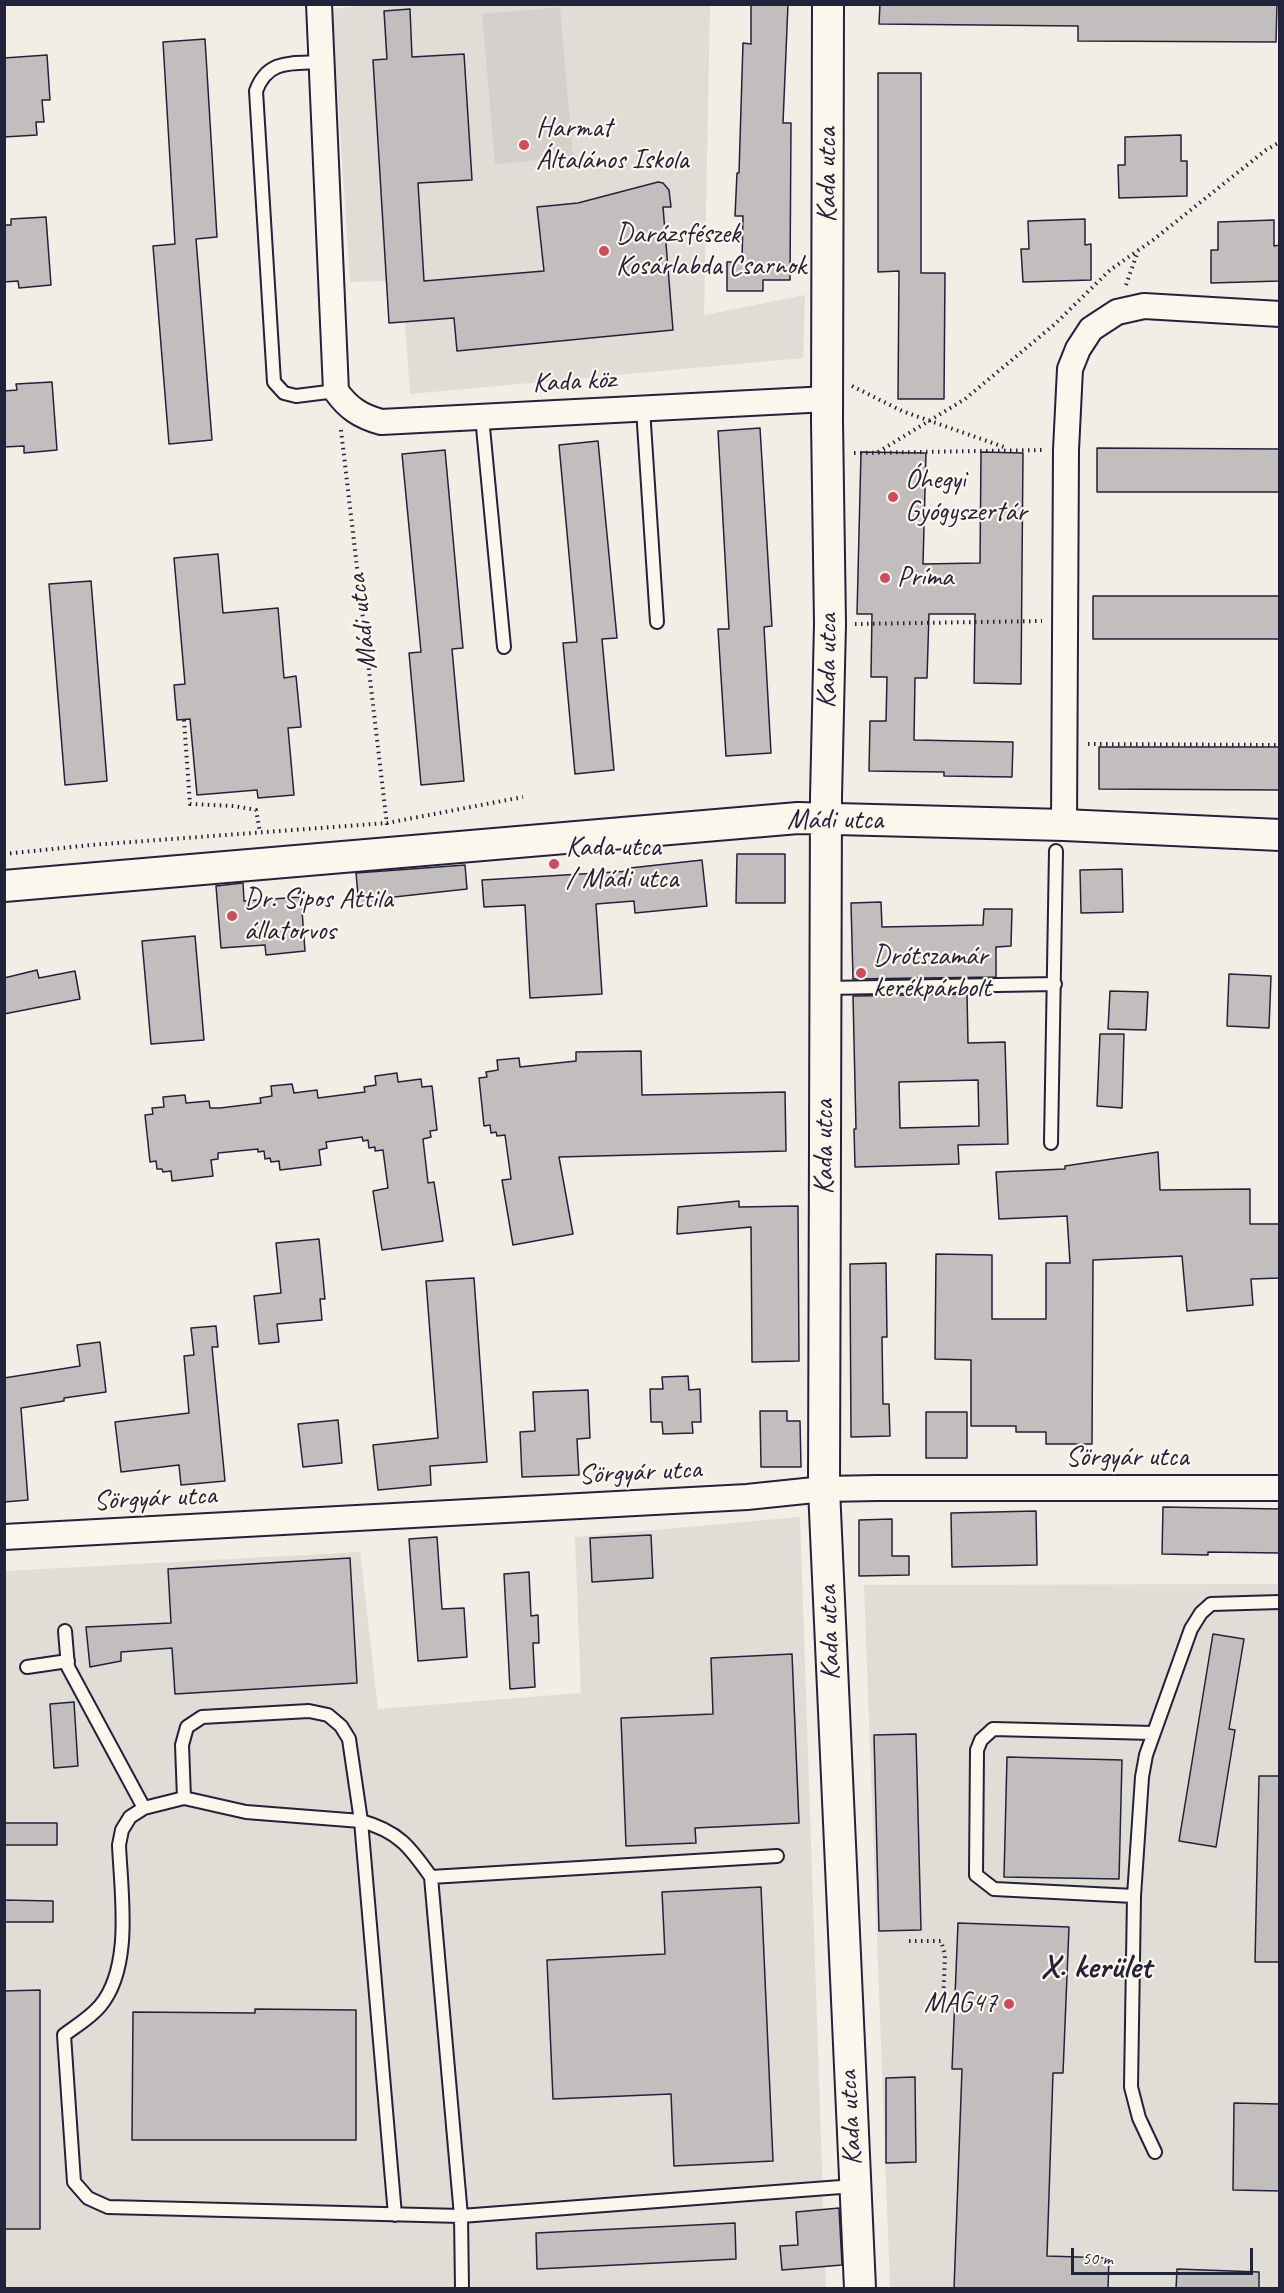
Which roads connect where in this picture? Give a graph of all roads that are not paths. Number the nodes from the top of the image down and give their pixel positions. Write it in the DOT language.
graph roads {
  1 [pos="319,4"];
  2 [pos="828,4"];
  3 [pos="323,62"];
  4 [pos="1280,314"];
  5 [pos="336,391"];
  6 [pos="828,399"];
  7 [pos="643,409"];
  8 [pos="482,417"];
  9 [pos="657,622"];
  10 [pos="504,647"];
  11 [pos="826,819"];
  12 [pos="1280,835"];
  13 [pos="1060,838"];
  14 [pos="4,886"];
  15 [pos="1055,984"];
  16 [pos="826,988"];
  17 [pos="1051,1143"];
  18 [pos="1280,1488"];
  19 [pos="824,1489"];
  20 [pos="4,1537"];
  21 [pos="1280,1602"];
  22 [pos="65,1631"];
  23 [pos="68,1661"];
  24 [pos="27,1667"];
  25 [pos="1153,1733"];
  26 [pos="184,1798"];
  27 [pos="144,1808"];
  28 [pos="361,1821"];
  29 [pos="777,1856"];
  30 [pos="431,1877"];
  31 [pos="1134,1896"];
  32 [pos="1155,2152"];
  33 [pos="855,2186"];
  34 [pos="396,2215"];
  35 [pos="461,2216"];
  36 [pos="462,2289"];
  37 [pos="860,2289"];
  1 -- 3 [label="street"];
  2 -- 6 [label="street, Kada utca"];
  3 -- 5 [label="street"];
  3 -- 5 [label="lane"];
  4 -- 13 [label="street"];
  5 -- 8 [label="street, Kada köz"];
  6 -- 7 [label="street, Kada köz"];
  6 -- 11 [label="street, Kada utca"];
  7 -- 8 [label="street, Kada köz"];
  7 -- 9 [label="lane"];
  8 -- 10 [label="lane"];
  11 -- 13 [label="street, Mádi utca"];
  11 -- 14 [label="street, Mádi utca"];
  11 -- 16 [label="street, Kada utca"];
  12 -- 13 [label="street, Mádi utca"];
  13 -- 15 [label="lane"];
  15 -- 16 [label="lane"];
  15 -- 17 [label="lane"];
  16 -- 19 [label="street, Kada utca"];
  18 -- 19 [label="street, Sörgyár utca"];
  19 -- 20 [label="street, Sörgyár utca"];
  19 -- 33 [label="street, Kada utca"];
  21 -- 25 [label="lane"];
  22 -- 23 [label="lane"];
  23 -- 24 [label="lane"];
  23 -- 27 [label="lane"];
  25 -- 31 [label="lane"];
  25 -- 31 [label="lane"];
  26 -- 27 [label="lane"];
  26 -- 28 [label="lane"];
  26 -- 28 [label="lane"];
  27 -- 34 [label="lane"];
  28 -- 30 [label="lane"];
  28 -- 34 [label="lane"];
  29 -- 30 [label="lane"];
  30 -- 35 [label="lane"];
  31 -- 32 [label="lane"];
  33 -- 35 [label="lane"];
  33 -- 37 [label="street, Kada utca"];
  34 -- 35 [label="lane"];
  35 -- 36 [label="lane"];
}
